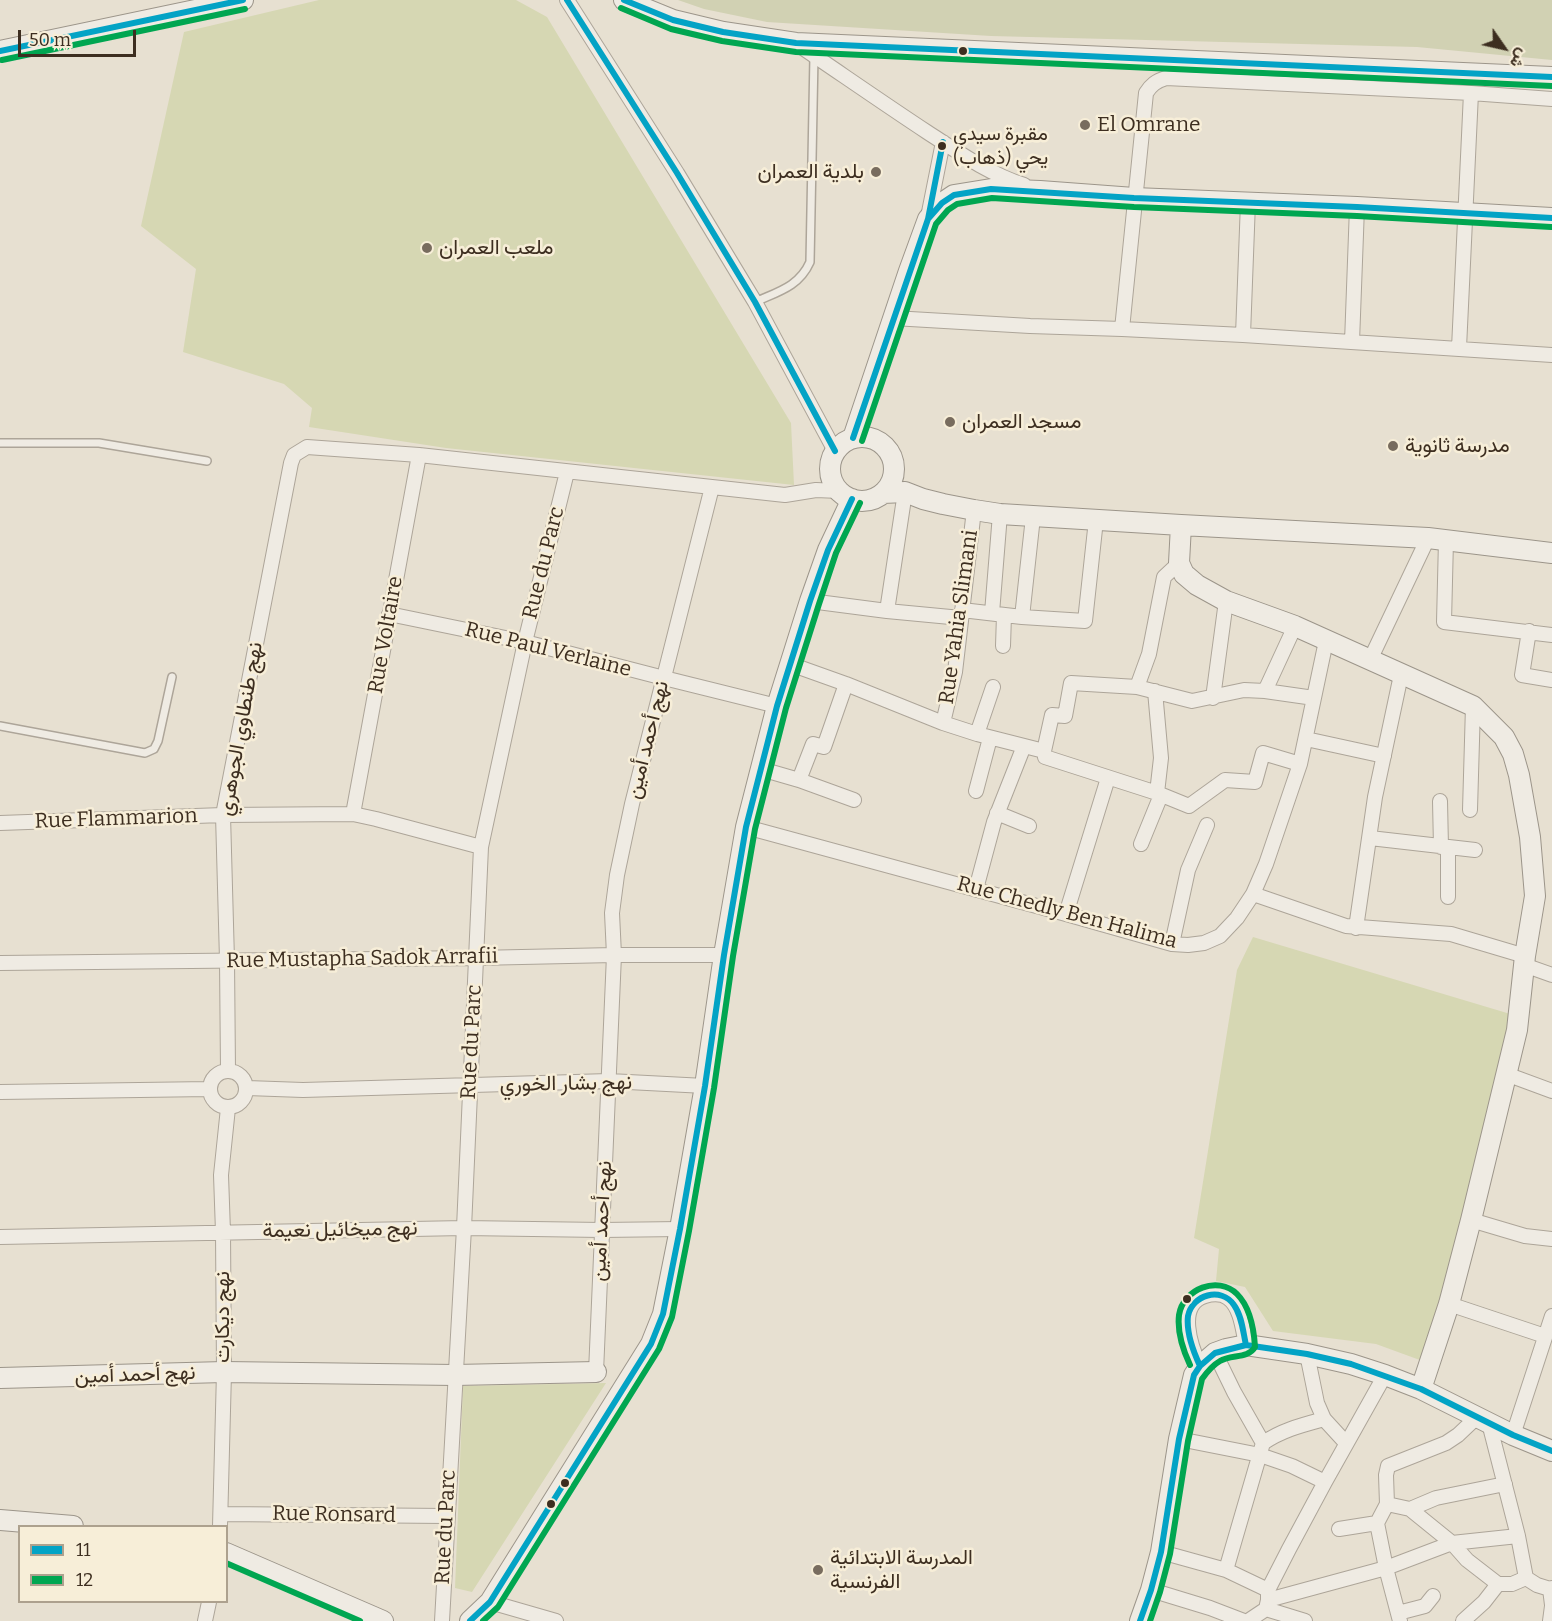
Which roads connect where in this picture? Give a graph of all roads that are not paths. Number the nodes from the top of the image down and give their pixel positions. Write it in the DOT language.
graph roads {
  1 [pos="243,0"];
  2 [pos="567,0"];
  3 [pos="624,0"];
  4 [pos="796,44"];
  5 [pos="0,51"];
  6 [pos="814,56"];
  7 [pos="1552,77"];
  8 [pos="1471,93"];
  9 [pos="1552,99"];
  10 [pos="943,142"];
  11 [pos="1040,191"];
  12 [pos="1134,198"];
  13 [pos="1248,202"];
  14 [pos="1356,207"];
  15 [pos="1466,214"];
  16 [pos="1552,218"];
  17 [pos="928,219"];
  18 [pos="755,302"];
  19 [pos="893,318"];
  20 [pos="1122,329"];
  21 [pos="1243,335"];
  22 [pos="1352,342"];
  23 [pos="1459,348"];
  24 [pos="1552,355"];
  25 [pos="853,438"];
  26 [pos="0,443"];
  27 [pos="836,450"];
  28 [pos="419,456"];
  29 [pos="207,461"];
  30 [pos="567,472"];
  31 [pos="712,487"];
  32 [pos="905,492"];
  33 [pos="883,493"];
  34 [pos="845,495"];
  35 [pos="974,510"];
  36 [pos="1000,514"];
  37 [pos="1033,517"];
  38 [pos="1096,520"];
  39 [pos="1181,525"];
  40 [pos="1437,539"];
  41 [pos="1552,554"];
  42 [pos="1179,563"];
  43 [pos="810,601"];
  44 [pos="1226,601"];
  45 [pos="887,610"];
  46 [pos="389,614"];
  47 [pos="961,614"];
  48 [pos="998,614"];
  49 [pos="1022,617"];
  50 [pos="1295,626"];
  51 [pos="1529,631"];
  52 [pos="1552,635"];
  53 [pos="1326,641"];
  54 [pos="525,642"];
  55 [pos="1003,646"];
  56 [pos="1370,660"];
  57 [pos="790,664"];
  58 [pos="1401,675"];
  59 [pos="171,677"];
  60 [pos="664,678"];
  61 [pos="1552,680"];
  62 [pos="846,684"];
  63 [pos="993,687"];
  64 [pos="1137,687"];
  65 [pos="1155,691"];
  66 [pos="1265,691"];
  67 [pos="1213,698"];
  68 [pos="1314,698"];
  69 [pos="777,706"];
  70 [pos="1473,706"];
  71 [pos="942,723"];
  72 [pos="0,726"];
  73 [pos="984,736"];
  74 [pos="1306,739"];
  75 [pos="1024,746"];
  76 [pos="1044,750"];
  77 [pos="1384,756"];
  78 [pos="1300,764"];
  79 [pos="761,769"];
  80 [pos="1108,778"];
  81 [pos="799,780"];
  82 [pos="976,791"];
  83 [pos="1159,794"];
  84 [pos="854,800"];
  85 [pos="1440,801"];
  86 [pos="1470,810"];
  87 [pos="997,813"];
  88 [pos="353,814"];
  89 [pos="223,815"];
  90 [pos="0,823"];
  91 [pos="1207,825"];
  92 [pos="1029,826"];
  93 [pos="746,827"];
  94 [pos="1370,838"];
  95 [pos="1141,844"];
  96 [pos="481,847"];
  97 [pos="1445,847"];
  98 [pos="1475,849"];
  99 [pos="1552,885"];
  100 [pos="976,889"];
  101 [pos="1253,894"];
  102 [pos="1535,896"];
  103 [pos="1448,897"];
  104 [pos="1066,914"];
  105 [pos="1356,928"];
  106 [pos="1172,944"];
  107 [pos="614,955"];
  108 [pos="724,955"];
  109 [pos="476,958"];
  110 [pos="227,960"];
  111 [pos="1525,960"];
  112 [pos="0,963"];
  113 [pos="1552,975"];
  114 [pos="228,1071"];
  115 [pos="1506,1074"];
  116 [pos="609,1081"];
  117 [pos="470,1085"];
  118 [pos="705,1086"];
  119 [pos="247,1088"];
  120 [pos="209,1089"];
  121 [pos="1552,1091"];
  122 [pos="0,1092"];
  123 [pos="228,1108"];
  124 [pos="1472,1220"];
  125 [pos="464,1228"];
  126 [pos="680,1229"];
  127 [pos="602,1230"];
  128 [pos="223,1233"];
  129 [pos="0,1237"];
  130 [pos="1552,1239"];
  131 [pos="1449,1304"];
  132 [pos="1552,1316"];
  133 [pos="1545,1336"];
  134 [pos="1246,1345"];
  135 [pos="1307,1354"];
  136 [pos="1207,1359"];
  137 [pos="224,1372"];
  138 [pos="596,1372"];
  139 [pos="455,1375"];
  140 [pos="1385,1375"];
  141 [pos="0,1378"];
  142 [pos="1421,1389"];
  143 [pos="1324,1419"];
  144 [pos="1483,1420"];
  145 [pos="1513,1434"];
  146 [pos="1179,1439"];
  147 [pos="1346,1443"];
  148 [pos="1261,1449"];
  149 [pos="1552,1451"];
  150 [pos="1325,1482"];
  151 [pos="1505,1484"];
  152 [pos="1387,1504"];
  153 [pos="1410,1509"];
  154 [pos="447,1516"];
  155 [pos="0,1520"];
  156 [pos="220,1520"];
  157 [pos="1377,1523"];
  158 [pos="52,1525"];
  159 [pos="1339,1528"];
  160 [pos="1518,1536"];
  161 [pos="1452,1543"];
  162 [pos="1161,1552"];
  163 [pos="228,1554"];
  164 [pos="1386,1568"];
  165 [pos="1226,1570"];
  166 [pos="1526,1578"];
  167 [pos="1498,1584"];
  168 [pos="1551,1588"];
  169 [pos="1150,1590"];
  170 [pos="1433,1596"];
  171 [pos="1267,1600"];
  172 [pos="490,1602"];
  173 [pos="208,1603"];
  174 [pos="1552,1605"];
  175 [pos="1399,1617"];
  176 [pos="1469,1619"];
  177 [pos="205,1621"];
  178 [pos="383,1621"];
  179 [pos="441,1621"];
  180 [pos="470,1621"];
  181 [pos="556,1621"];
  182 [pos="1140,1621"];
  183 [pos="1246,1621"];
  184 [pos="1305,1621"];
  185 [pos="1550,1621"];
  1 -- 5 [label="street"];
  2 -- 18 [label="street"];
  3 -- 4 [label="street"];
  4 -- 6 [label="street"];
  4 -- 7 [label="street"];
  6 -- 10 [label="street"];
  6 -- 18 [label="lane"];
  8 -- 9 [label="street"];
  8 -- 12 [label="street"];
  8 -- 15 [label="street"];
  10 -- 11 [label="street"];
  10 -- 17 [label="street"];
  11 -- 12 [label="street"];
  11 -- 17 [label="street"];
  12 -- 13 [label="street"];
  12 -- 20 [label="street"];
  13 -- 14 [label="street"];
  13 -- 21 [label="street"];
  14 -- 15 [label="street"];
  14 -- 22 [label="street"];
  15 -- 16 [label="street"];
  15 -- 23 [label="street"];
  17 -- 19 [label="street"];
  18 -- 27 [label="street"];
  19 -- 20 [label="street"];
  19 -- 25 [label="street"];
  20 -- 21 [label="street"];
  21 -- 22 [label="street"];
  22 -- 23 [label="street"];
  23 -- 24 [label="street"];
  25 -- 27 [label="street"];
  25 -- 33 [label="street"];
  26 -- 29 [label="lane"];
  27 -- 34 [label="street"];
  28 -- 30 [label="street"];
  28 -- 46 [label="street, Rue Voltaire"];
  28 -- 89 [label="street, نهج طنطاوي الجوهري"];
  30 -- 31 [label="street"];
  30 -- 54 [label="street, Rue du Parc"];
  31 -- 34 [label="street"];
  31 -- 60 [label="street, نهج أحمد أمين"];
  32 -- 33 [label="street"];
  32 -- 35 [label="street"];
  32 -- 45 [label="street"];
  33 -- 34 [label="street"];
  34 -- 43 [label="street"];
  35 -- 36 [label="street"];
  35 -- 47 [label="street, Rue Yahia Slimani"];
  36 -- 37 [label="street"];
  36 -- 48 [label="street"];
  37 -- 38 [label="street"];
  37 -- 49 [label="street"];
  38 -- 39 [label="street"];
  38 -- 49 [label="street"];
  39 -- 40 [label="street"];
  39 -- 42 [label="street"];
  40 -- 41 [label="street"];
  40 -- 51 [label="street"];
  40 -- 56 [label="street"];
  42 -- 44 [label="street"];
  42 -- 64 [label="street"];
  43 -- 45 [label="street"];
  43 -- 57 [label="street"];
  44 -- 50 [label="street"];
  44 -- 67 [label="street"];
  45 -- 47 [label="street"];
  46 -- 54 [label="street, Rue Paul Verlaine"];
  46 -- 88 [label="street, Rue Voltaire"];
  47 -- 48 [label="street"];
  47 -- 71 [label="street, Rue Yahia Slimani"];
  48 -- 49 [label="street"];
  48 -- 55 [label="street"];
  50 -- 53 [label="street"];
  50 -- 66 [label="street"];
  51 -- 52 [label="street"];
  51 -- 61 [label="street"];
  53 -- 56 [label="street"];
  53 -- 68 [label="street, Rue Chedly Ben Halima"];
  54 -- 60 [label="street, Rue Paul Verlaine"];
  54 -- 96 [label="street, Rue du Parc"];
  56 -- 58 [label="street"];
  57 -- 62 [label="street"];
  57 -- 69 [label="street"];
  58 -- 70 [label="street"];
  58 -- 77 [label="street"];
  59 -- 72 [label="lane"];
  60 -- 69 [label="street, Rue Paul Verlaine"];
  60 -- 107 [label="street, نهج أحمد أمين"];
  62 -- 71 [label="street"];
  62 -- 81 [label="street"];
  63 -- 73 [label="street"];
  64 -- 65 [label="street"];
  64 -- 76 [label="street"];
  65 -- 67 [label="street"];
  65 -- 83 [label="street"];
  66 -- 67 [label="street"];
  66 -- 68 [label="street"];
  68 -- 74 [label="street, Rue Chedly Ben Halima"];
  69 -- 79 [label="street"];
  70 -- 86 [label="street"];
  70 -- 102 [label="street"];
  71 -- 73 [label="street"];
  73 -- 75 [label="street"];
  73 -- 82 [label="street"];
  74 -- 77 [label="street"];
  74 -- 78 [label="street, Rue Chedly Ben Halima"];
  75 -- 76 [label="street"];
  75 -- 87 [label="street"];
  76 -- 80 [label="street"];
  77 -- 94 [label="street"];
  78 -- 83 [label="street"];
  78 -- 101 [label="street, Rue Chedly Ben Halima"];
  79 -- 81 [label="street"];
  79 -- 93 [label="street"];
  80 -- 83 [label="street"];
  80 -- 104 [label="street"];
  81 -- 84 [label="street"];
  83 -- 95 [label="street"];
  85 -- 97 [label="street"];
  87 -- 92 [label="street"];
  87 -- 100 [label="street"];
  88 -- 89 [label="street, Rue Flammarion"];
  88 -- 96 [label="street, Rue Flammarion"];
  89 -- 90 [label="street, Rue Flammarion"];
  89 -- 110 [label="street, نهج طنطاوي الجوهري"];
  91 -- 106 [label="street"];
  93 -- 100 [label="street, Rue Chedly Ben Halima"];
  93 -- 108 [label="street"];
  94 -- 97 [label="street"];
  94 -- 105 [label="street"];
  96 -- 109 [label="street, Rue du Parc"];
  97 -- 98 [label="street"];
  97 -- 103 [label="street"];
  99 -- 102 [label="street"];
  100 -- 104 [label="street, Rue Chedly Ben Halima"];
  101 -- 105 [label="street"];
  101 -- 106 [label="street, Rue Chedly Ben Halima"];
  102 -- 111 [label="street"];
  104 -- 106 [label="street, Rue Chedly Ben Halima"];
  105 -- 111 [label="street"];
  107 -- 108 [label="street, Rue Mustapha Sadok Arrafii"];
  107 -- 109 [label="street, Rue Mustapha Sadok Arrafii"];
  107 -- 116 [label="street, نهج أحمد أمين"];
  108 -- 118 [label="street"];
  109 -- 110 [label="street, Rue Mustapha Sadok Arrafii"];
  109 -- 117 [label="street, Rue du Parc"];
  110 -- 112 [label="street, Rue Mustapha Sadok Arrafii"];
  110 -- 114 [label="street, نهج طنطاوي الجوهري"];
  111 -- 113 [label="street"];
  111 -- 115 [label="street"];
  114 -- 119 [label="street"];
  114 -- 120 [label="street"];
  115 -- 121 [label="street"];
  115 -- 124 [label="street"];
  116 -- 117 [label="street, نهج بشار الخوري"];
  116 -- 118 [label="street, نهج بشار الخوري"];
  116 -- 127 [label="street, نهج أحمد أمين"];
  117 -- 119 [label="street, نهج بشار الخوري"];
  117 -- 125 [label="street, Rue du Parc"];
  118 -- 126 [label="street"];
  119 -- 123 [label="street"];
  120 -- 122 [label="street"];
  120 -- 123 [label="street"];
  123 -- 128 [label="street, نهج ديكارت"];
  124 -- 130 [label="street"];
  124 -- 131 [label="street"];
  125 -- 127 [label="street, نهج ميخائيل نعيمة"];
  125 -- 128 [label="street, نهج ميخائيل نعيمة"];
  125 -- 139 [label="street, Rue du Parc"];
  126 -- 127 [label="street, نهج ميخائيل نعيمة"];
  126 -- 172 [label="street"];
  127 -- 138 [label="street, نهج أحمد أمين"];
  128 -- 129 [label="street, نهج ميخائيل نعيمة"];
  128 -- 137 [label="street, نهج ديكارت"];
  131 -- 133 [label="street"];
  131 -- 142 [label="street"];
  132 -- 133 [label="street"];
  133 -- 145 [label="street"];
  134 -- 135 [label="street"];
  134 -- 136 [label="street"];
  134 -- 136 [label="street"];
  135 -- 140 [label="street"];
  135 -- 143 [label="street"];
  136 -- 146 [label="street"];
  136 -- 148 [label="street"];
  137 -- 139 [label="street, نهج أحمد أمين"];
  137 -- 141 [label="street, نهج أحمد أمين"];
  137 -- 156 [label="street, نهج ديكارت"];
  138 -- 139 [label="street, نهج أحمد أمين"];
  139 -- 154 [label="street, Rue du Parc"];
  140 -- 142 [label="street"];
  140 -- 147 [label="street"];
  142 -- 144 [label="street"];
  143 -- 147 [label="street"];
  143 -- 148 [label="street"];
  144 -- 145 [label="street"];
  144 -- 151 [label="street"];
  144 -- 152 [label="street"];
  145 -- 149 [label="street"];
  146 -- 148 [label="street"];
  146 -- 162 [label="street"];
  147 -- 150 [label="street"];
  148 -- 150 [label="street"];
  148 -- 165 [label="street"];
  150 -- 171 [label="street"];
  151 -- 153 [label="street"];
  151 -- 160 [label="street"];
  152 -- 153 [label="street"];
  152 -- 157 [label="street"];
  153 -- 161 [label="street"];
  154 -- 156 [label="street, Rue Ronsard"];
  154 -- 179 [label="street, Rue du Parc"];
  155 -- 158 [label="street"];
  157 -- 159 [label="street"];
  157 -- 164 [label="street"];
  160 -- 161 [label="street"];
  160 -- 166 [label="street"];
  161 -- 164 [label="street"];
  161 -- 167 [label="street"];
  162 -- 165 [label="street"];
  162 -- 169 [label="street"];
  163 -- 178 [label="street"];
  164 -- 171 [label="street"];
  164 -- 175 [label="street"];
  165 -- 171 [label="street"];
  166 -- 167 [label="street"];
  166 -- 168 [label="street"];
  167 -- 176 [label="street"];
  168 -- 174 [label="street"];
  169 -- 182 [label="street"];
  169 -- 183 [label="street"];
  170 -- 175 [label="street"];
  171 -- 183 [label="street"];
  171 -- 184 [label="street"];
  172 -- 180 [label="street"];
  172 -- 181 [label="street"];
  173 -- 177 [label="street"];
  174 -- 185 [label="street"];
}
